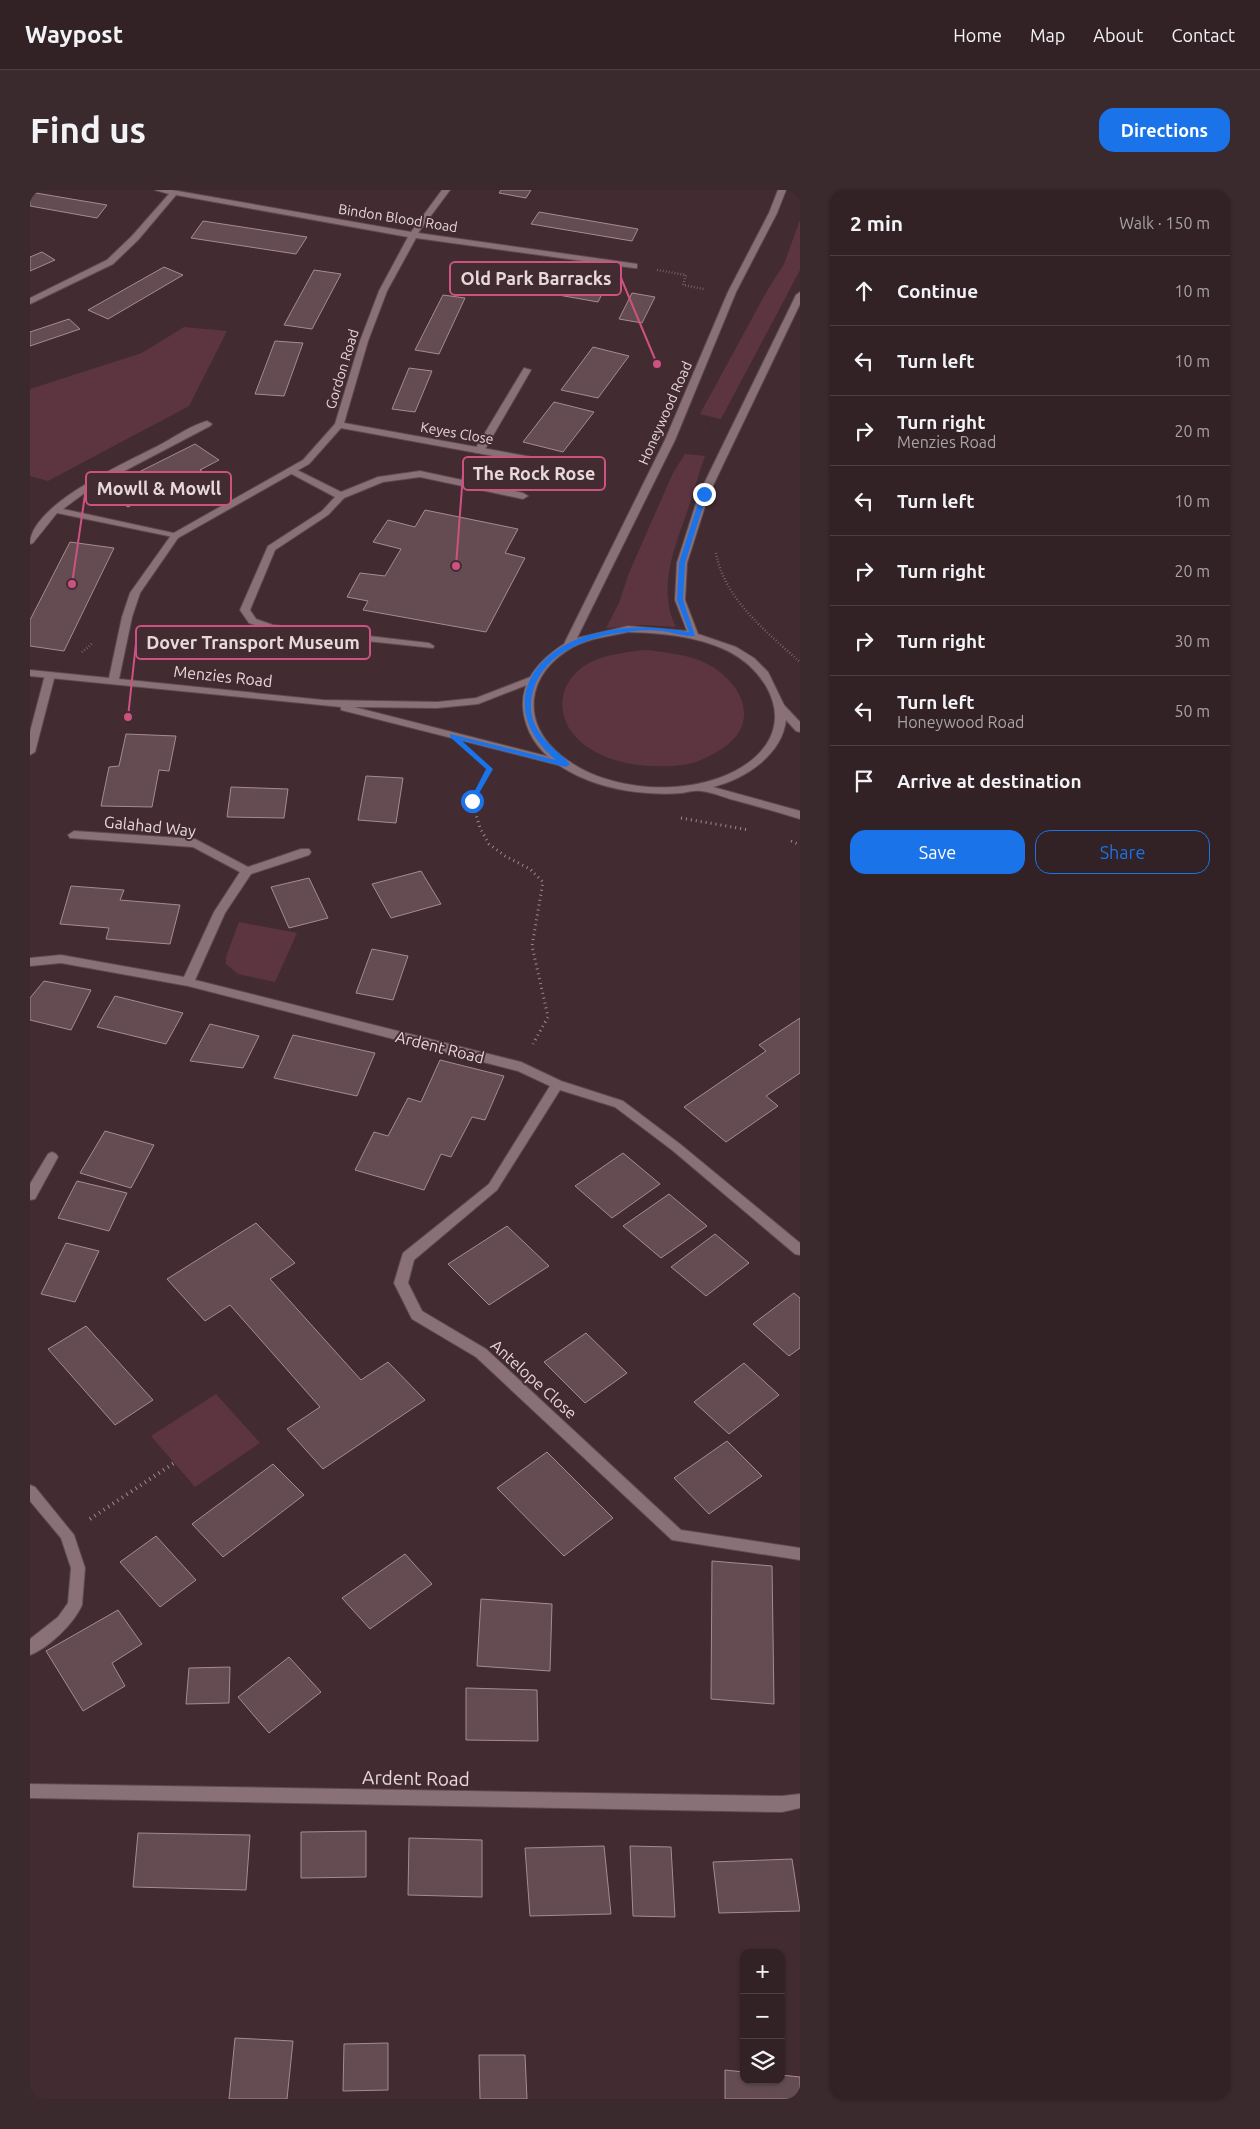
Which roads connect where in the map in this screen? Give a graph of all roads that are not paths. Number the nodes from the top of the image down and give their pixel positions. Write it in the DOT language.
graph roads {
  1 [pos="159,190"];
  2 [pos="446,190"];
  3 [pos="782,190"];
  4 [pos="174,192"];
  5 [pos="413,235"];
  6 [pos="634,266"];
  7 [pos="800,295"];
  8 [pos="30,301"];
  9 [pos="527,370"];
  10 [pos="206,424"];
  11 [pos="339,425"];
  12 [pos="479,452"];
  13 [pos="570,467"];
  14 [pos="291,470"];
  15 [pos="341,496"];
  16 [pos="523,496"];
  17 [pos="55,510"];
  18 [pos="175,536"];
  19 [pos="30,541"];
  20 [pos="693,635"];
  21 [pos="570,645"];
  22 [pos="429,646"];
  23 [pos="30,673"];
  24 [pos="50,675"];
  25 [pos="533,679"];
  26 [pos="112,681"];
  27 [pos="324,703"];
  28 [pos="781,707"];
  29 [pos="800,729"];
  30 [pos="30,752"];
  31 [pos="566,764"];
  32 [pos="701,787"];
  33 [pos="800,815"];
  34 [pos="74,835"];
  35 [pos="305,852"];
  36 [pos="248,871"];
  37 [pos="30,962"];
  38 [pos="188,982"];
  39 [pos="557,1084"];
  40 [pos="52,1157"];
  41 [pos="30,1195"];
  42 [pos="800,1250"];
  43 [pos="30,1491"];
  44 [pos="800,1554"];
  45 [pos="30,1648"];
  46 [pos="30,1791"];
  47 [pos="800,1800"];
  1 -- 4 [label="street, Bindon Blood Road"];
  2 -- 5 [label="street, Gordon Road"];
  3 -- 21 [label="street, Honeywood Road"];
  4 -- 5 [label="street, Bindon Blood Road"];
  4 -- 8 [label="street"];
  5 -- 6 [label="street, Bindon Blood Road"];
  5 -- 11 [label="street, Gordon Road"];
  7 -- 20 [label="street"];
  9 -- 12 [label="street"];
  10 -- 17 [label="street"];
  11 -- 12 [label="street, Keyes Close"];
  11 -- 14 [label="street, Gordon Road"];
  12 -- 13 [label="street, Keyes Close"];
  14 -- 15 [label="street"];
  14 -- 18 [label="street, Gordon Road"];
  15 -- 16 [label="street"];
  15 -- 22 [label="street"];
  17 -- 18 [label="street"];
  17 -- 19 [label="street"];
  18 -- 26 [label="street, Gordon Road"];
  20 -- 21 [label="street"];
  20 -- 28 [label="street"];
  21 -- 25 [label="street"];
  23 -- 24 [label="street, Menzies Road"];
  24 -- 26 [label="street, Menzies Road"];
  24 -- 30 [label="street"];
  25 -- 27 [label="street, Menzies Road"];
  25 -- 31 [label="street"];
  26 -- 27 [label="street, Menzies Road"];
  27 -- 31 [label="street, Menzies Road"];
  28 -- 29 [label="street"];
  28 -- 32 [label="street"];
  31 -- 32 [label="street"];
  32 -- 33 [label="street"];
  34 -- 36 [label="street, Galahad Way"];
  35 -- 36 [label="street"];
  36 -- 38 [label="street"];
  37 -- 38 [label="street, Ardent Road"];
  38 -- 39 [label="street, Ardent Road"];
  39 -- 42 [label="street, Ardent Road"];
  39 -- 44 [label="street, Antelope Close"];
  40 -- 41 [label="street"];
  43 -- 45 [label="street"];
  46 -- 47 [label="street, Ardent Road"];
}
